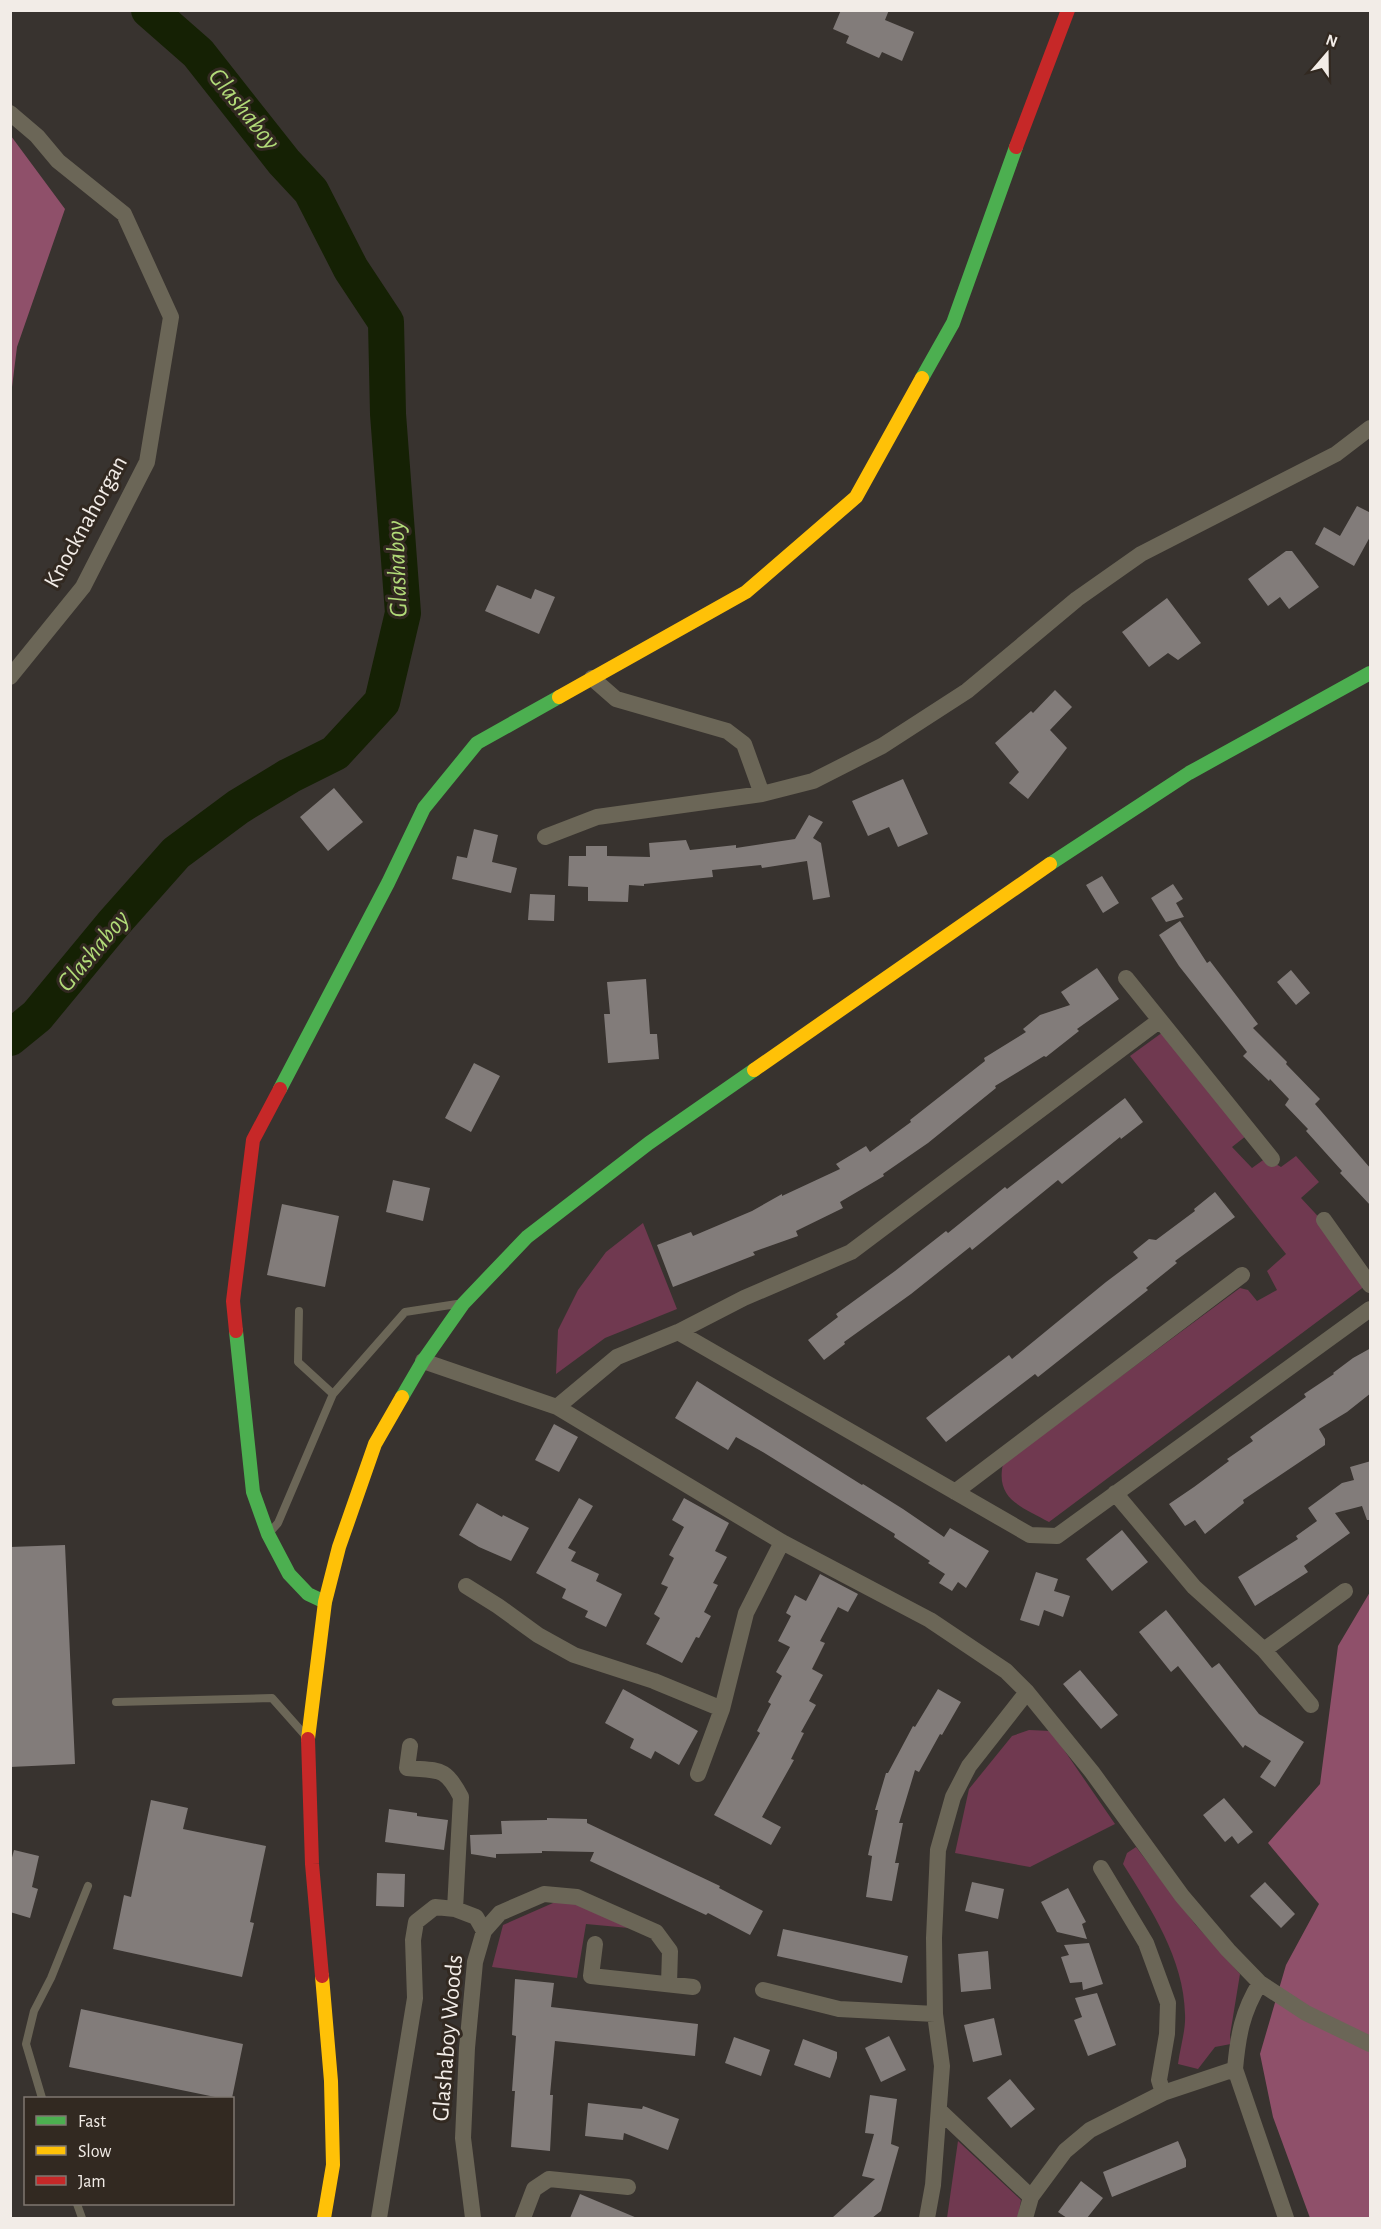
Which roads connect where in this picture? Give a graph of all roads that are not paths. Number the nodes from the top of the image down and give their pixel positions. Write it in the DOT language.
graph roads {
  1 [pos="1068,10"];
  2 [pos="10,113"];
  3 [pos="1371,428"];
  4 [pos="1371,673"];
  5 [pos="10,677"];
  6 [pos="592,678"];
  7 [pos="762,794"];
  8 [pos="545,837"];
  9 [pos="1126,978"];
  10 [pos="1160,1020"];
  11 [pos="1272,1159"];
  12 [pos="1324,1220"];
  13 [pos="1242,1275"];
  14 [pos="1371,1285"];
  15 [pos="463,1304"];
  16 [pos="1371,1309"];
  17 [pos="299,1311"];
  18 [pos="678,1332"];
  19 [pos="423,1361"];
  20 [pos="333,1394"];
  21 [pos="557,1407"];
  22 [pos="955,1492"];
  23 [pos="1115,1493"];
  24 [pos="268,1534"];
  25 [pos="782,1542"];
  26 [pos="466,1586"];
  27 [pos="1345,1591"];
  28 [pos="325,1602"];
  29 [pos="1264,1650"];
  30 [pos="1027,1692"];
  31 [pos="117,1702"];
  32 [pos="1311,1705"];
  33 [pos="722,1709"];
  34 [pos="308,1738"];
  35 [pos="410,1746"];
  36 [pos="698,1774"];
  37 [pos="1101,1868"];
  38 [pos="88,1886"];
  39 [pos="455,1909"];
  40 [pos="484,1931"];
  41 [pos="596,1944"];
  42 [pos="1260,1983"];
  43 [pos="669,1984"];
  44 [pos="693,1987"];
  45 [pos="764,1990"];
  46 [pos="936,2014"];
  47 [pos="1371,2044"];
  48 [pos="1235,2069"];
  49 [pos="1164,2093"];
  50 [pos="42,2097"];
  51 [pos="940,2111"];
  52 [pos="628,2187"];
  53 [pos="1031,2197"];
  54 [pos="324,2218"];
  55 [pos="379,2218"];
  56 [pos="473,2218"];
  57 [pos="523,2218"];
  58 [pos="927,2218"];
  59 [pos="1025,2218"];
  60 [pos="1286,2218"];
  1 -- 6 [label="main road"];
  2 -- 5 [label="street, Knocknahorgan"];
  3 -- 7 [label="street"];
  4 -- 15 [label="main road"];
  6 -- 7 [label="street"];
  6 -- 24 [label="main road"];
  7 -- 8 [label="street"];
  9 -- 10 [label="street"];
  10 -- 11 [label="street"];
  10 -- 18 [label="street"];
  12 -- 14 [label="street"];
  13 -- 22 [label="street"];
  15 -- 19 [label="main road"];
  15 -- 20 [label="lane"];
  16 -- 23 [label="street"];
  17 -- 20 [label="lane"];
  18 -- 21 [label="street"];
  18 -- 22 [label="street"];
  19 -- 21 [label="street"];
  19 -- 28 [label="main road"];
  20 -- 24 [label="lane"];
  21 -- 25 [label="street"];
  22 -- 23 [label="street"];
  23 -- 29 [label="street"];
  24 -- 28 [label="main road"];
  25 -- 30 [label="street"];
  25 -- 33 [label="street"];
  26 -- 33 [label="street"];
  27 -- 29 [label="street"];
  28 -- 34 [label="main road"];
  29 -- 32 [label="street"];
  30 -- 42 [label="street"];
  30 -- 46 [label="street"];
  31 -- 34 [label="lane"];
  33 -- 36 [label="street"];
  34 -- 54 [label="main road"];
  35 -- 39 [label="street"];
  37 -- 49 [label="street"];
  38 -- 50 [label="lane"];
  39 -- 40 [label="street"];
  39 -- 55 [label="street"];
  40 -- 43 [label="street, Glashaboy Woods"];
  40 -- 56 [label="street, Glashaboy Woods"];
  41 -- 43 [label="street"];
  42 -- 47 [label="street"];
  42 -- 48 [label="street"];
  43 -- 44 [label="street"];
  45 -- 46 [label="street"];
  46 -- 51 [label="street"];
  48 -- 49 [label="street"];
  48 -- 60 [label="street"];
  49 -- 53 [label="street"];
  51 -- 53 [label="street"];
  51 -- 58 [label="street"];
  52 -- 57 [label="street"];
  53 -- 59 [label="street"];
}
